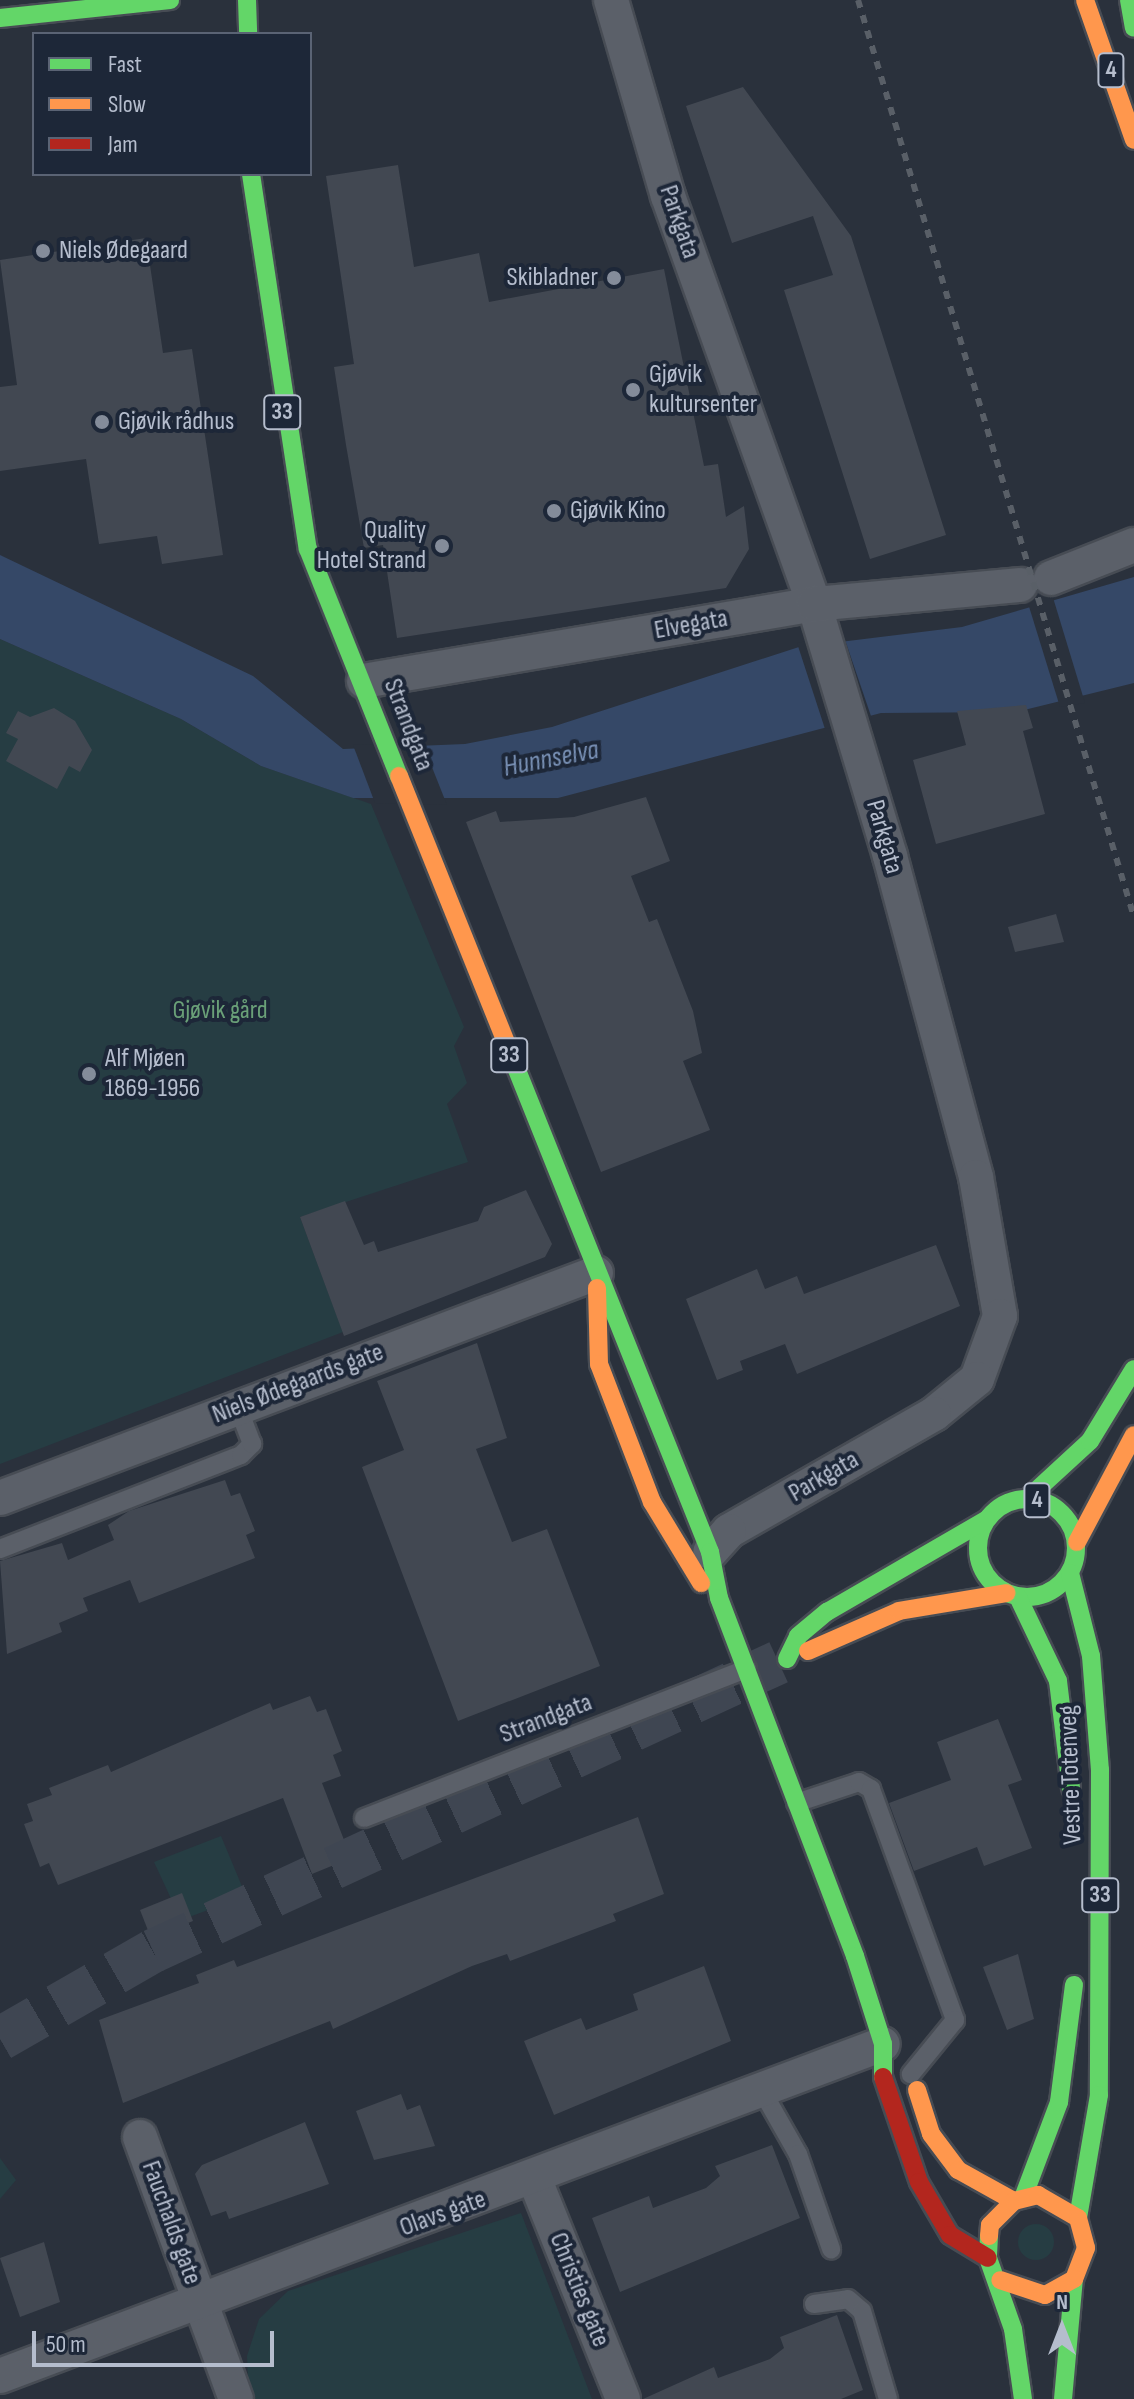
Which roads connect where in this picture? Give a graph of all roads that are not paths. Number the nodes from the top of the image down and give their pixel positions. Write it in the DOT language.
graph roads {
  1 [pos="170,0"];
  2 [pos="247,0"];
  3 [pos="611,0"];
  4 [pos="1085,0"];
  5 [pos="1129,0"];
  6 [pos="0,18"];
  7 [pos="1134,28"];
  8 [pos="248,32"];
  9 [pos="1134,140"];
  10 [pos="251,176"];
  11 [pos="1134,545"];
  12 [pos="814,604"];
  13 [pos="364,681"];
  14 [pos="596,1273"];
  15 [pos="1134,1369"];
  16 [pos="238,1408"];
  17 [pos="1134,1435"];
  18 [pos="0,1498"];
  19 [pos="1028,1498"];
  20 [pos="986,1520"];
  21 [pos="1077,1542"];
  22 [pos="0,1549"];
  23 [pos="710,1552"];
  24 [pos="1070,1573"];
  25 [pos="1012,1595"];
  26 [pos="719,1598"];
  27 [pos="747,1669"];
  28 [pos="796,1803"];
  29 [pos="1072,1814"];
  30 [pos="364,1818"];
  31 [pos="1074,1962"];
  32 [pos="883,2044"];
  33 [pos="911,2074"];
  34 [pos="761,2089"];
  35 [pos="140,2137"];
  36 [pos="535,2180"];
  37 [pos="1018,2199"];
  38 [pos="1078,2218"];
  39 [pos="831,2249"];
  40 [pos="988,2258"];
  41 [pos="1074,2279"];
  42 [pos="1000,2280"];
  43 [pos="201,2304"];
  44 [pos="814,2304"];
  45 [pos="0,2376"];
  46 [pos="236,2399"];
  47 [pos="623,2399"];
  48 [pos="888,2399"];
  49 [pos="1023,2399"];
  50 [pos="1063,2399"];
  1 -- 6 [label="main road"];
  2 -- 8 [label="main road"];
  3 -- 12 [label="street, Parkgata"];
  4 -- 9 [label="main road, 4"];
  5 -- 7 [label="main road, 4"];
  10 -- 13 [label="main road, Strandgata / 33"];
  11 -- 12 [label="street, Elvegata"];
  12 -- 13 [label="street, Elvegata"];
  12 -- 23 [label="street, Parkgata"];
  13 -- 14 [label="main road, Strandgata / 33"];
  14 -- 16 [label="street, Niels Ødegaards gate"];
  14 -- 23 [label="main road, Strandgata / 33"];
  14 -- 26 [label="main road, Strandgata / 33"];
  15 -- 19 [label="main road, 4"];
  16 -- 18 [label="street, Niels Ødegaards gate"];
  16 -- 22 [label="lane"];
  17 -- 21 [label="main road, 4"];
  19 -- 20 [label="main road, 4"];
  19 -- 21 [label="main road, 4"];
  20 -- 25 [label="main road, 4"];
  20 -- 25 [label="main road, 4"];
  21 -- 24 [label="main road, 4"];
  23 -- 26 [label="main road, Strandgata / 33"];
  24 -- 25 [label="main road, 4"];
  24 -- 38 [label="main road, Vestre Totenveg / 33"];
  25 -- 29 [label="main road, Vestre Totenveg"];
  26 -- 27 [label="main road, Strandgata / 33"];
  27 -- 28 [label="main road, Strandgata / 33"];
  27 -- 30 [label="lane, Strandgata"];
  28 -- 32 [label="main road, Strandgata / 33"];
  28 -- 33 [label="lane"];
  31 -- 37 [label="main road"];
  32 -- 33 [label="main road, Strandgata / 33"];
  32 -- 34 [label="street, Olavs gate"];
  32 -- 40 [label="main road, Strandgata / 33"];
  33 -- 37 [label="main road, Strandgata / 33"];
  34 -- 36 [label="street, Olavs gate"];
  34 -- 39 [label="lane"];
  35 -- 43 [label="street, Fauchalds gate"];
  36 -- 43 [label="street, Olavs gate"];
  36 -- 47 [label="street, Christies gate"];
  37 -- 38 [label="main road, 33"];
  37 -- 40 [label="main road"];
  38 -- 41 [label="main road, 33"];
  40 -- 42 [label="main road"];
  41 -- 42 [label="main road"];
  41 -- 50 [label="main road, 33"];
  42 -- 49 [label="main road"];
  43 -- 45 [label="street, Olavs gate"];
  43 -- 46 [label="street, Fauchalds gate"];
  44 -- 48 [label="lane"];
}
